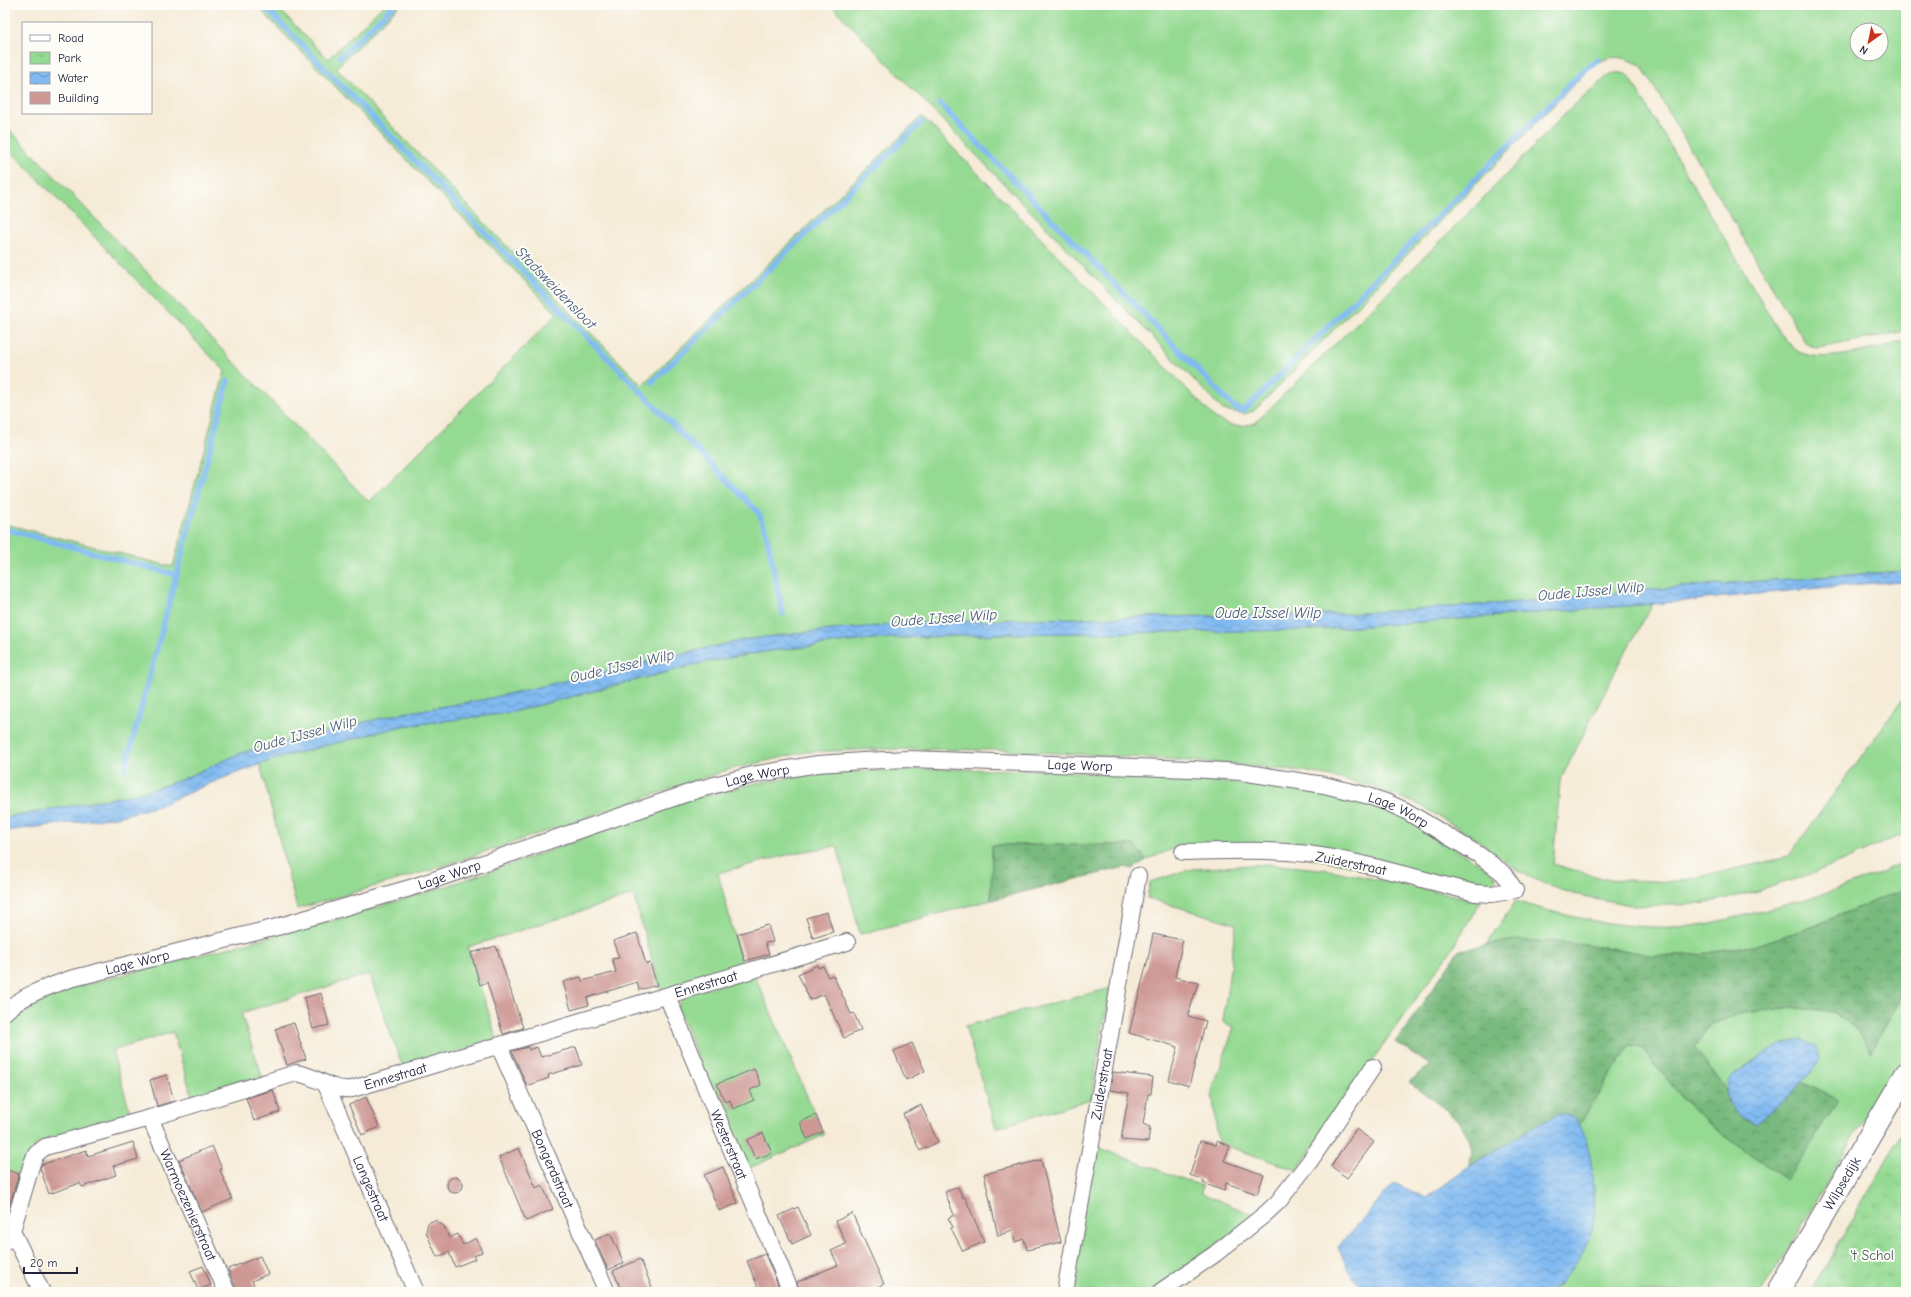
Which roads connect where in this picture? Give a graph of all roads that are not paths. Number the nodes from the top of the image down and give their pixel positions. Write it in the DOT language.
graph roads {
  1 [pos="1183,852"];
  2 [pos="1138,876"];
  3 [pos="1515,890"];
  4 [pos="847,942"];
  5 [pos="667,996"];
  6 [pos="5,1012"];
  7 [pos="498,1046"];
  8 [pos="1373,1068"];
  9 [pos="1906,1074"];
  10 [pos="326,1085"];
  11 [pos="150,1118"];
  12 [pos="8,1236"];
  13 [pos="42,1292"];
  14 [pos="227,1292"];
  15 [pos="416,1292"];
  16 [pos="607,1292"];
  17 [pos="792,1292"];
  18 [pos="1065,1292"];
  19 [pos="1160,1292"];
  20 [pos="1778,1292"];
  1 -- 3 [label="street, Zuiderstraat"];
  2 -- 18 [label="street, Zuiderstraat"];
  3 -- 6 [label="street, Lage Worp"];
  4 -- 5 [label="street, Ennestraat"];
  5 -- 7 [label="street, Ennestraat"];
  5 -- 17 [label="street, Westerstraat"];
  7 -- 10 [label="street, Ennestraat"];
  7 -- 16 [label="street, Bongerdstraat"];
  8 -- 19 [label="street"];
  9 -- 20 [label="main road, Wilpsedijk"];
  10 -- 11 [label="street, Ennestraat"];
  10 -- 15 [label="street, Langestraat"];
  11 -- 12 [label="street, Ennestraat"];
  11 -- 14 [label="street, Warmoezenierstraat"];
  12 -- 13 [label="street"];
}
